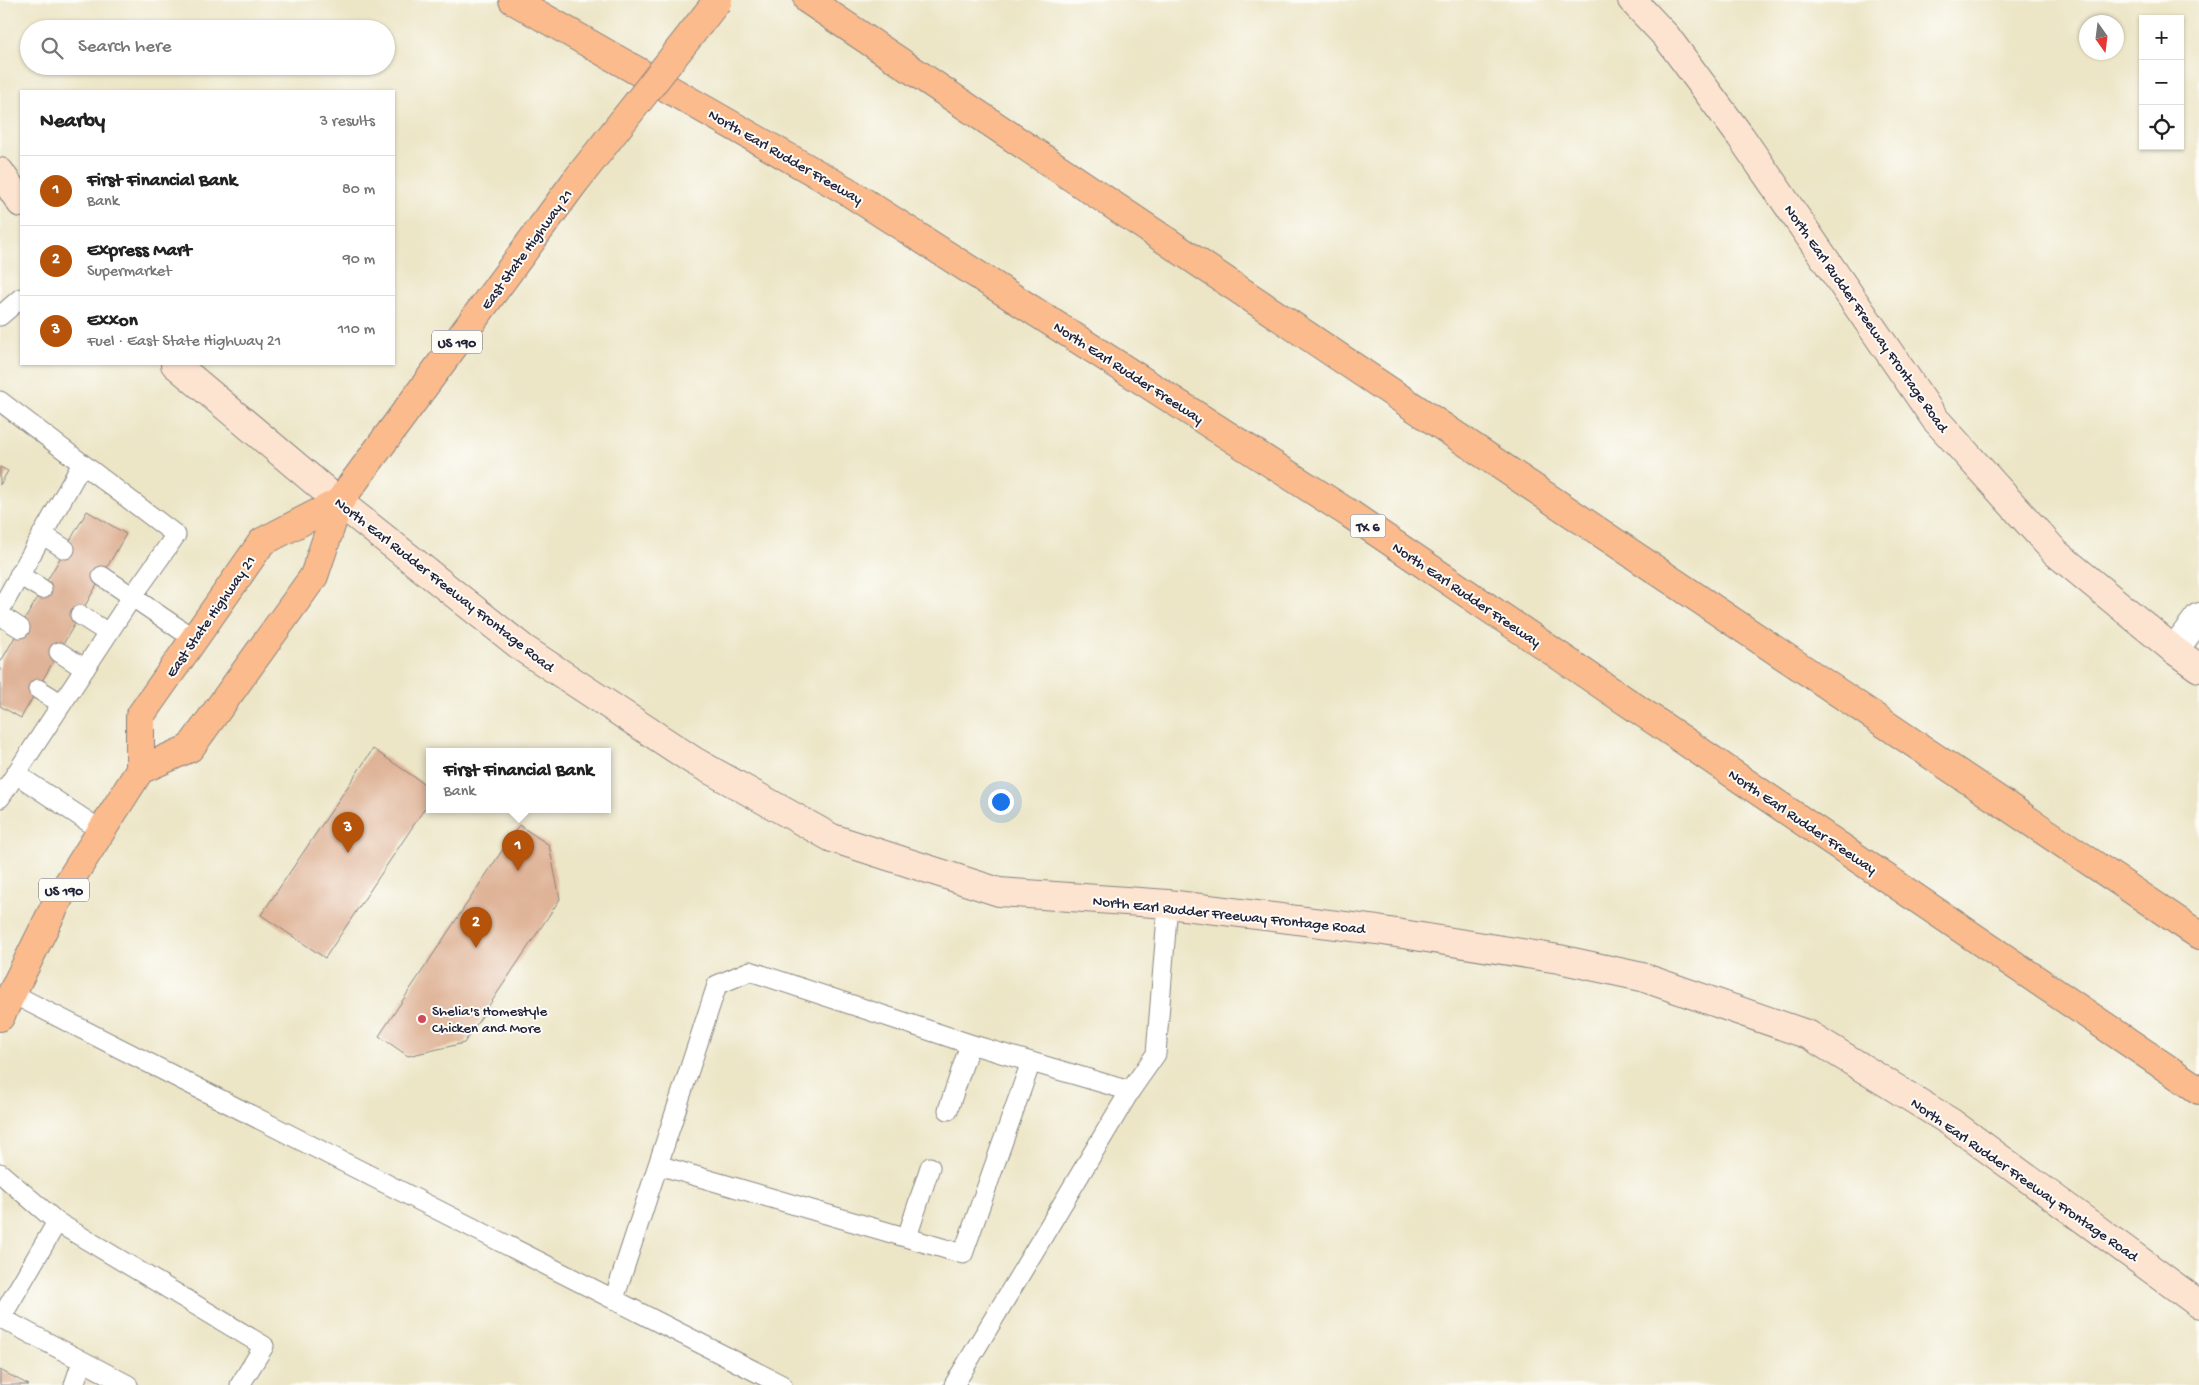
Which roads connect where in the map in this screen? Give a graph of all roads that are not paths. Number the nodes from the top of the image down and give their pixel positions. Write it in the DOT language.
graph roads {
  1 [pos="514,0"];
  2 [pos="718,0"];
  3 [pos="808,0"];
  4 [pos="1632,0"];
  5 [pos="0,172"];
  6 [pos="20,202"];
  7 [pos="20,299"];
  8 [pos="0,316"];
  9 [pos="176,365"];
  10 [pos="0,401"];
  11 [pos="82,464"];
  12 [pos="339,502"];
  13 [pos="42,534"];
  14 [pos="65,548"];
  15 [pos="19,575"];
  16 [pos="102,576"];
  17 [pos="42,589"];
  18 [pos="132,597"];
  19 [pos="0,610"];
  20 [pos="0,615"];
  21 [pos="80,615"];
  22 [pos="2199,617"];
  23 [pos="20,628"];
  24 [pos="108,633"];
  25 [pos="194,639"];
  26 [pos="2174,650"];
  27 [pos="59,652"];
  28 [pos="2199,668"];
  29 [pos="85,669"];
  30 [pos="38,689"];
  31 [pos="62,704"];
  32 [pos="140,770"];
  33 [pos="16,774"];
  34 [pos="0,798"];
  35 [pos="102,831"];
  36 [pos="1168,904"];
  37 [pos="2199,934"];
  38 [pos="13,994"];
  39 [pos="0,1017"];
  40 [pos="970,1044"];
  41 [pos="1031,1062"];
  42 [pos="2199,1090"];
  43 [pos="1130,1091"];
  44 [pos="948,1110"];
  45 [pos="658,1165"];
  46 [pos="930,1167"];
  47 [pos="0,1173"];
  48 [pos="57,1222"];
  49 [pos="908,1237"];
  50 [pos="614,1299"];
  51 [pos="2199,1304"];
  52 [pos="0,1319"];
  53 [pos="82,1361"];
  54 [pos="74,1385"];
  55 [pos="128,1385"];
  56 [pos="240,1385"];
  57 [pos="782,1385"];
  58 [pos="954,1385"];
  1 -- 42 [label="highway, North Earl Rudder Freeway / TX 6"];
  2 -- 12 [label="highway, East State Highway 21 / US 190, bridge"];
  3 -- 37 [label="highway"];
  4 -- 26 [label="main road, North Earl Rudder Freeway Frontage Road"];
  5 -- 6 [label="main road"];
  7 -- 8 [label="lane"];
  9 -- 12 [label="main road, North Earl Rudder Freeway Frontage Road"];
  10 -- 11 [label="lane"];
  11 -- 13 [label="lane"];
  11 -- 18 [label="lane"];
  12 -- 25 [label="highway, East State Highway 21 / US 190"];
  12 -- 32 [label="highway, East State Highway 21 / US 190"];
  12 -- 36 [label="main road, North Earl Rudder Freeway Frontage Road"];
  13 -- 14 [label="lane"];
  13 -- 15 [label="lane"];
  15 -- 17 [label="lane"];
  15 -- 19 [label="lane"];
  16 -- 18 [label="lane"];
  18 -- 24 [label="lane"];
  18 -- 25 [label="lane"];
  20 -- 23 [label="lane"];
  21 -- 24 [label="lane"];
  22 -- 26 [label="street"];
  24 -- 29 [label="lane"];
  25 -- 32 [label="highway, East State Highway 21 / US 190"];
  26 -- 28 [label="main road, North Earl Rudder Freeway Frontage Road"];
  27 -- 29 [label="lane"];
  29 -- 31 [label="lane"];
  30 -- 31 [label="lane"];
  31 -- 33 [label="lane"];
  32 -- 35 [label="highway, US 190"];
  33 -- 34 [label="lane"];
  33 -- 35 [label="lane"];
  35 -- 38 [label="highway, US 190"];
  36 -- 43 [label="lane"];
  36 -- 51 [label="main road, North Earl Rudder Freeway Frontage Road"];
  38 -- 39 [label="highway, US 190"];
  38 -- 50 [label="lane"];
  40 -- 41 [label="lane"];
  40 -- 44 [label="lane"];
  40 -- 45 [label="lane"];
  41 -- 43 [label="lane"];
  41 -- 49 [label="lane"];
  43 -- 58 [label="lane"];
  45 -- 49 [label="lane"];
  45 -- 50 [label="lane"];
  46 -- 49 [label="lane"];
  47 -- 48 [label="lane"];
  48 -- 52 [label="lane"];
  48 -- 56 [label="lane"];
  50 -- 57 [label="lane"];
  52 -- 53 [label="lane"];
  53 -- 54 [label="lane"];
  53 -- 55 [label="lane"];
}
